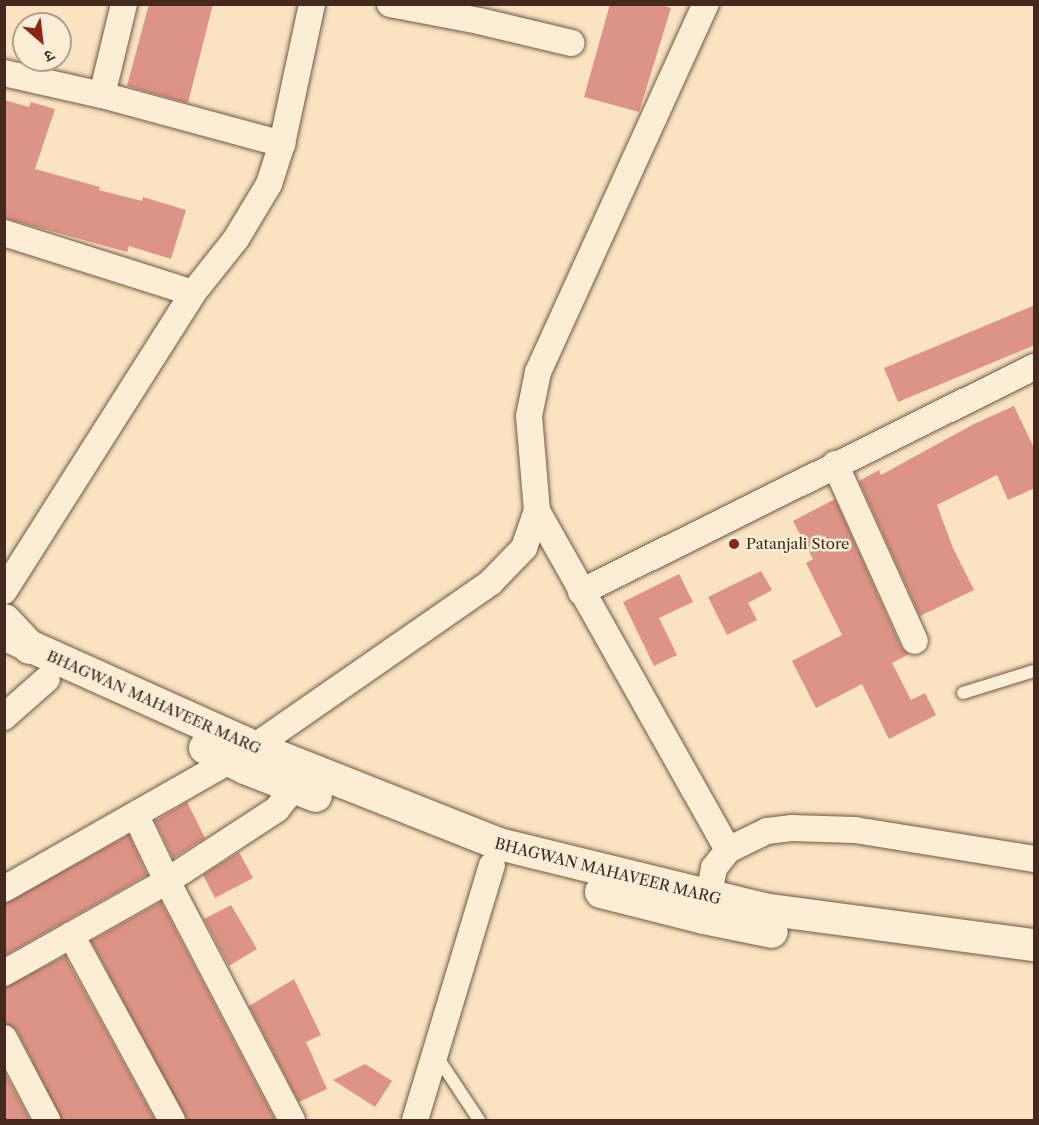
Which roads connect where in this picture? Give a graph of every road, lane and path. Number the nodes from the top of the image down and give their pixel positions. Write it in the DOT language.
graph roads {
  1 [pos="124,4"];
  2 [pos="312,4"];
  3 [pos="390,4"];
  4 [pos="706,4"];
  5 [pos="571,44"];
  6 [pos="4,73"];
  7 [pos="102,95"];
  8 [pos="282,144"];
  9 [pos="4,234"];
  10 [pos="193,293"];
  11 [pos="1035,367"];
  12 [pos="836,464"];
  13 [pos="537,511"];
  14 [pos="4,591"];
  15 [pos="581,592"];
  16 [pos="4,620"];
  17 [pos="915,641"];
  18 [pos="13,647"];
  19 [pos="1035,671"];
  20 [pos="47,679"];
  21 [pos="963,693"];
  22 [pos="4,717"];
  23 [pos="243,754"];
  24 [pos="294,787"];
  25 [pos="136,816"];
  26 [pos="728,850"];
  27 [pos="1035,859"];
  28 [pos="492,865"];
  29 [pos="167,881"];
  30 [pos="4,889"];
  31 [pos="706,908"];
  32 [pos="71,935"];
  33 [pos="1035,945"];
  34 [pos="1035,967"];
  35 [pos="4,973"];
  36 [pos="4,1038"];
  37 [pos="436,1055"];
  38 [pos="47,1120"];
  39 [pos="172,1120"];
  40 [pos="292,1120"];
  41 [pos="415,1120"];
  42 [pos="479,1120"];
  1 -- 7 [label="street"];
  2 -- 8 [label="street"];
  3 -- 5 [label="street"];
  4 -- 13 [label="street"];
  6 -- 7 [label="street"];
  7 -- 8 [label="street"];
  8 -- 10 [label="street"];
  9 -- 10 [label="street"];
  10 -- 14 [label="street"];
  11 -- 12 [label="street"];
  12 -- 15 [label="street"];
  12 -- 17 [label="street"];
  13 -- 15 [label="street"];
  13 -- 23 [label="street"];
  15 -- 26 [label="street"];
  16 -- 18 [label="main road"];
  18 -- 20 [label="street, BHAGWAN MAHAVEER MARG"];
  18 -- 23 [label="street, BHAGWAN MAHAVEER MARG"];
  19 -- 21 [label="lane"];
  20 -- 22 [label="street"];
  20 -- 23 [label="street, BHAGWAN MAHAVEER MARG"];
  23 -- 24 [label="street, BHAGWAN MAHAVEER MARG"];
  23 -- 25 [label="street"];
  23 -- 31 [label="street, BHAGWAN MAHAVEER MARG"];
  24 -- 28 [label="street, BHAGWAN MAHAVEER MARG"];
  24 -- 29 [label="street"];
  25 -- 29 [label="street"];
  25 -- 30 [label="street"];
  26 -- 27 [label="street"];
  26 -- 31 [label="street"];
  28 -- 31 [label="street, BHAGWAN MAHAVEER MARG"];
  28 -- 37 [label="street"];
  29 -- 32 [label="street"];
  29 -- 40 [label="street"];
  31 -- 33 [label="street, BHAGWAN MAHAVEER MARG"];
  31 -- 34 [label="street, BHAGWAN MAHAVEER MARG"];
  32 -- 35 [label="street"];
  32 -- 39 [label="street"];
  36 -- 38 [label="street"];
  37 -- 41 [label="street"];
  37 -- 42 [label="lane"];
}
